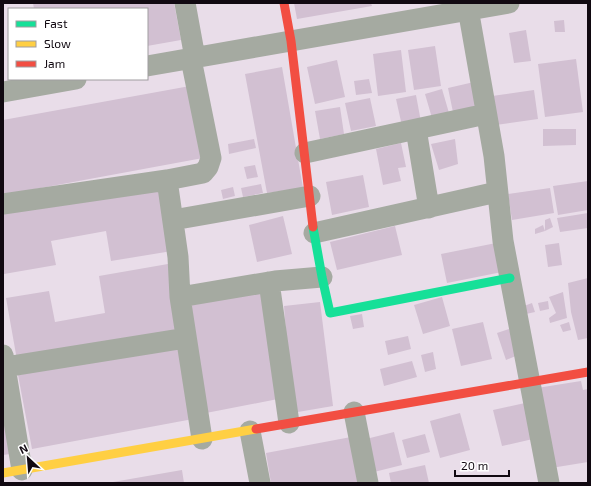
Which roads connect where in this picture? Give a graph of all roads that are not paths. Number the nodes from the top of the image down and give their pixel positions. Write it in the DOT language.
graph roads {
  1 [pos="185,3"];
  2 [pos="284,3"];
  3 [pos="509,3"];
  4 [pos="468,7"];
  5 [pos="291,41"];
  6 [pos="193,58"];
  7 [pos="148,66"];
  8 [pos="70,80"];
  9 [pos="3,92"];
  10 [pos="486,114"];
  11 [pos="416,129"];
  12 [pos="305,153"];
  13 [pos="167,180"];
  14 [pos="497,192"];
  15 [pos="310,196"];
  16 [pos="3,204"];
  17 [pos="429,208"];
  18 [pos="173,220"];
  19 [pos="314,233"];
  20 [pos="322,277"];
  21 [pos="510,278"];
  22 [pos="270,282"];
  23 [pos="180,297"];
  24 [pos="186,338"];
  25 [pos="4,361"];
  26 [pos="588,372"];
  27 [pos="530,382"];
  28 [pos="354,412"];
  29 [pos="289,424"];
  30 [pos="250,430"];
  31 [pos="202,438"];
  32 [pos="15,474"];
  33 [pos="260,483"];
  34 [pos="368,483"];
  35 [pos="549,483"];
  1 -- 6 [label="street"];
  2 -- 5 [label="street"];
  3 -- 4 [label="street"];
  4 -- 5 [label="street"];
  4 -- 10 [label="street"];
  5 -- 6 [label="street"];
  5 -- 12 [label="street"];
  6 -- 7 [label="street"];
  6 -- 13 [label="street"];
  8 -- 9 [label="street"];
  10 -- 11 [label="street"];
  10 -- 14 [label="street"];
  11 -- 12 [label="street"];
  11 -- 17 [label="street"];
  12 -- 15 [label="street"];
  13 -- 16 [label="street"];
  13 -- 18 [label="street"];
  14 -- 17 [label="street"];
  14 -- 21 [label="street"];
  15 -- 18 [label="street"];
  15 -- 19 [label="street"];
  17 -- 19 [label="street"];
  18 -- 23 [label="street"];
  19 -- 20 [label="street"];
  20 -- 21 [label="street"];
  20 -- 22 [label="street"];
  21 -- 27 [label="street"];
  22 -- 23 [label="street"];
  22 -- 29 [label="street"];
  23 -- 24 [label="street"];
  24 -- 25 [label="street"];
  24 -- 31 [label="street"];
  25 -- 32 [label="street"];
  26 -- 27 [label="street"];
  27 -- 28 [label="street"];
  27 -- 35 [label="street"];
  28 -- 29 [label="street"];
  28 -- 34 [label="street"];
  29 -- 30 [label="street"];
  30 -- 31 [label="street"];
  30 -- 33 [label="street"];
  31 -- 32 [label="street"];
}
